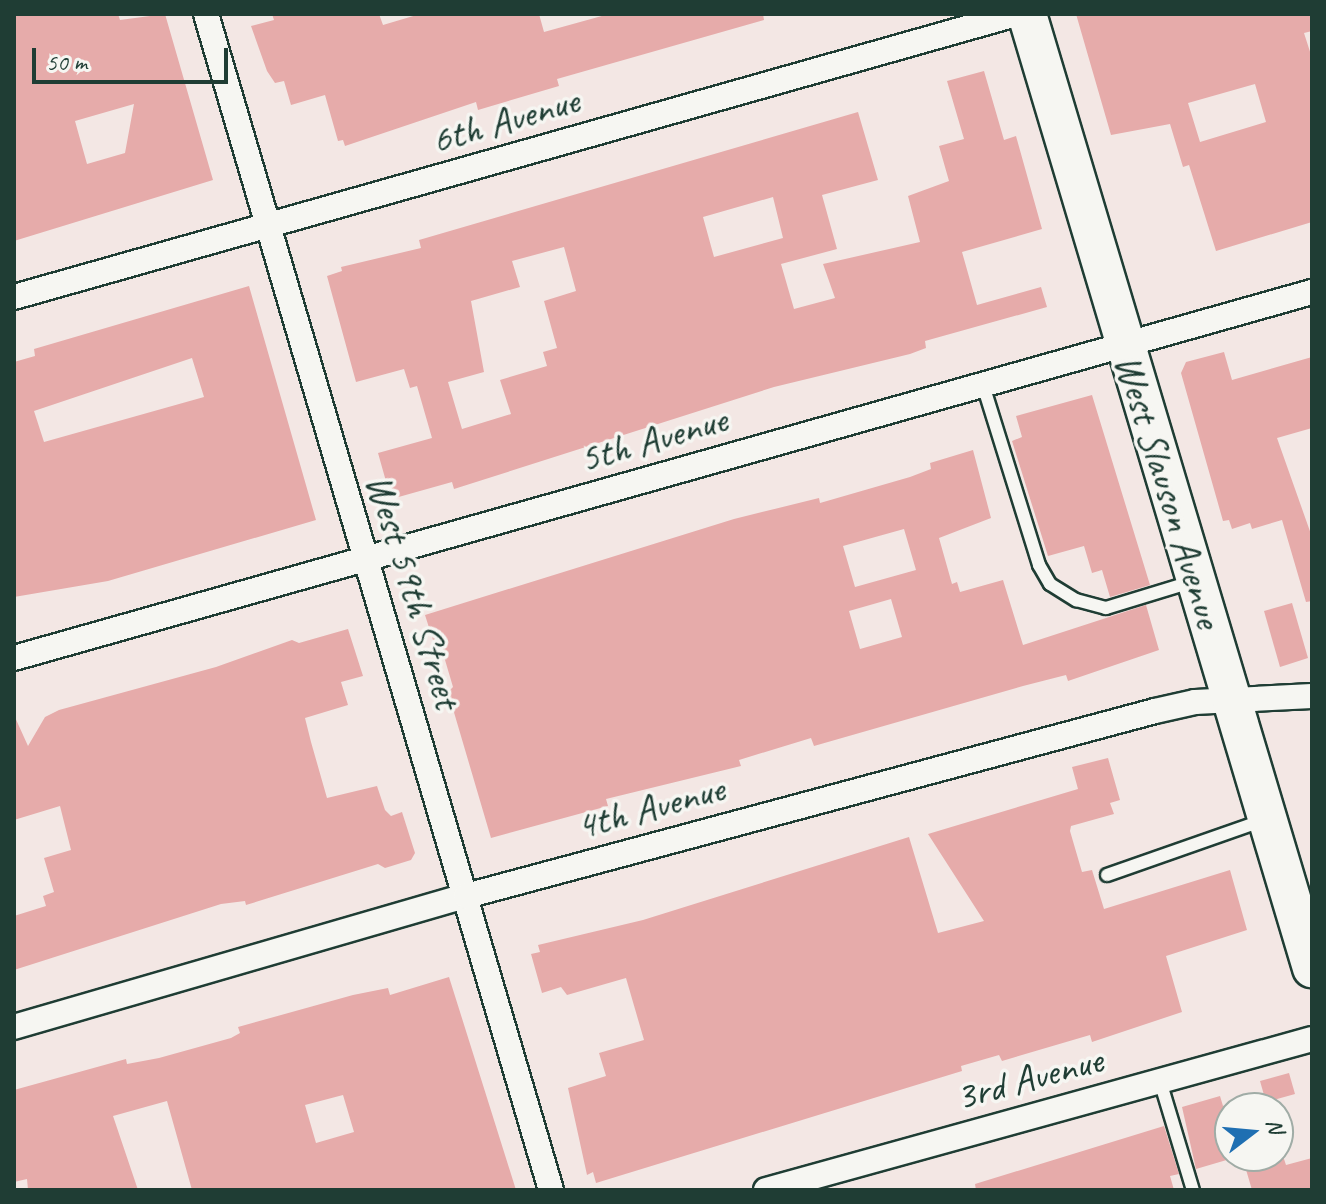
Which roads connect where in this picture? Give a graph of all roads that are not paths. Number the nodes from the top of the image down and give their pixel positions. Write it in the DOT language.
graph roads {
  1 [pos="206,14"];
  2 [pos="1016,14"];
  3 [pos="1027,14"];
  4 [pos="267,226"];
  5 [pos="1312,292"];
  6 [pos="14,297"];
  7 [pos="1125,345"];
  8 [pos="983,385"];
  9 [pos="364,559"];
  10 [pos="1196,581"];
  11 [pos="14,658"];
  12 [pos="1312,696"];
  13 [pos="1233,702"];
  14 [pos="1267,819"];
  15 [pos="1107,875"];
  16 [pos="466,896"];
  17 [pos="1312,968"];
  18 [pos="14,1027"];
  19 [pos="1312,1039"];
  20 [pos="1160,1081"];
  21 [pos="551,1190"];
  22 [pos="766,1190"];
  23 [pos="1193,1190"];
  1 -- 4 [label="street, West 59th Street"];
  2 -- 4 [label="street, 6th Avenue"];
  3 -- 7 [label="main road, West Slauson Avenue"];
  4 -- 6 [label="street, 6th Avenue"];
  4 -- 9 [label="street, West 59th Street"];
  5 -- 7 [label="street, 5th Avenue"];
  7 -- 8 [label="street, 5th Avenue"];
  7 -- 10 [label="main road, West Slauson Avenue"];
  8 -- 9 [label="street, 5th Avenue"];
  8 -- 10 [label="lane"];
  9 -- 11 [label="street, 5th Avenue"];
  9 -- 16 [label="street, West 59th Street"];
  10 -- 13 [label="main road, West Slauson Avenue"];
  12 -- 13 [label="street, 4th Avenue"];
  13 -- 14 [label="main road, West Slauson Avenue"];
  13 -- 16 [label="street, 4th Avenue"];
  14 -- 15 [label="lane"];
  14 -- 17 [label="main road, West Slauson Avenue"];
  16 -- 18 [label="street, 4th Avenue"];
  16 -- 21 [label="street, West 59th Street"];
  19 -- 20 [label="street, 3rd Avenue"];
  20 -- 22 [label="street, 3rd Avenue"];
  20 -- 23 [label="lane"];
}
